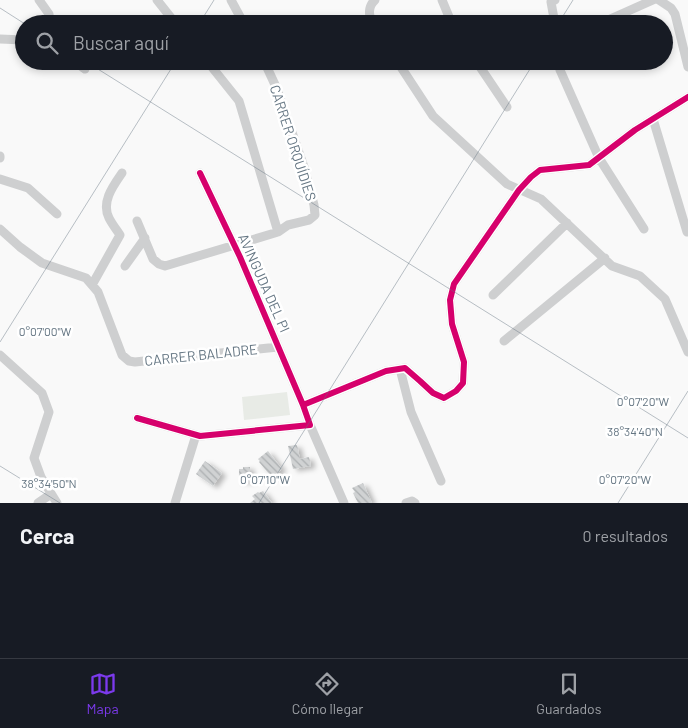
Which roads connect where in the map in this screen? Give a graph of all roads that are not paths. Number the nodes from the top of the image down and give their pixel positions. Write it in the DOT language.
graph roads {
  1 [pos="39,0"];
  2 [pos="157,0"];
  3 [pos="231,0"];
  4 [pos="375,0"];
  5 [pos="442,0"];
  6 [pos="555,0"];
  7 [pos="653,0"];
  8 [pos="660,0"];
  9 [pos="49,15"];
  10 [pos="169,15"];
  11 [pos="239,15"];
  12 [pos="370,15"];
  13 [pos="448,15"];
  14 [pos="553,15"];
  15 [pos="619,15"];
  16 [pos="0,39"];
  17 [pos="15,40"];
  18 [pos="688,67"];
  19 [pos="214,70"];
  20 [pos="268,70"];
  21 [pos="403,70"];
  22 [pos="482,70"];
  23 [pos="560,70"];
  24 [pos="688,97"];
  25 [pos="507,107"];
  26 [pos="653,119"];
  27 [pos="599,158"];
  28 [pos="200,172"];
  29 [pos="122,173"];
  30 [pos="0,179"];
  31 [pos="519,190"];
  32 [pos="57,214"];
  33 [pos="137,221"];
  34 [pos="567,223"];
  35 [pos="0,229"];
  36 [pos="644,229"];
  37 [pos="278,232"];
  38 [pos="687,232"];
  39 [pos="145,238"];
  40 [pos="235,245"];
  41 [pos="605,258"];
  42 [pos="125,266"];
  43 [pos="89,282"];
  44 [pos="493,295"];
  45 [pos="504,341"];
  46 [pos="278,347"];
  47 [pos="688,352"];
  48 [pos="0,355"];
  49 [pos="400,369"];
  50 [pos="303,405"];
  51 [pos="137,418"];
  52 [pos="310,425"];
  53 [pos="196,435"];
  54 [pos="441,481"];
  55 [pos="51,494"];
  56 [pos="38,503"];
  57 [pos="57,503"];
  58 [pos="174,503"];
  59 [pos="344,503"];
  60 [pos="406,503"];
  61 [pos="415,503"];
  1 -- 9 [label="street"];
  2 -- 10 [label="street"];
  3 -- 11 [label="street"];
  4 -- 12 [label="street"];
  5 -- 13 [label="street"];
  6 -- 14 [label="street"];
  7 -- 15 [label="street"];
  8 -- 18 [label="street"];
  16 -- 17 [label="street"];
  19 -- 37 [label="street"];
  20 -- 37 [label="street, CARRER ORQUÍDIES"];
  21 -- 31 [label="street"];
  22 -- 25 [label="street"];
  23 -- 27 [label="street"];
  24 -- 26 [label="street"];
  26 -- 27 [label="street"];
  26 -- 38 [label="street"];
  27 -- 31 [label="street"];
  27 -- 36 [label="street"];
  28 -- 40 [label="street, AVINGUDA DEL PI"];
  29 -- 43 [label="street"];
  30 -- 32 [label="street"];
  31 -- 34 [label="street"];
  31 -- 49 [label="street"];
  33 -- 39 [label="street, AVINGUDA DEL PI"];
  34 -- 41 [label="street"];
  34 -- 44 [label="street"];
  35 -- 43 [label="street"];
  37 -- 40 [label="street, AVINGUDA DEL PI"];
  39 -- 40 [label="street, AVINGUDA DEL PI"];
  39 -- 42 [label="street"];
  40 -- 46 [label="street, AVINGUDA DEL PI"];
  41 -- 45 [label="street"];
  41 -- 47 [label="street"];
  43 -- 46 [label="street, CARRER BALADRE"];
  46 -- 50 [label="street, AVINGUDA DEL PI"];
  48 -- 55 [label="street"];
  49 -- 50 [label="street"];
  49 -- 54 [label="street"];
  50 -- 52 [label="street, AVINGUDA DEL PI"];
  51 -- 53 [label="street"];
  52 -- 53 [label="street"];
  52 -- 59 [label="street"];
  53 -- 58 [label="street"];
  55 -- 56 [label="street"];
  55 -- 57 [label="street"];
  60 -- 61 [label="street"];
}
